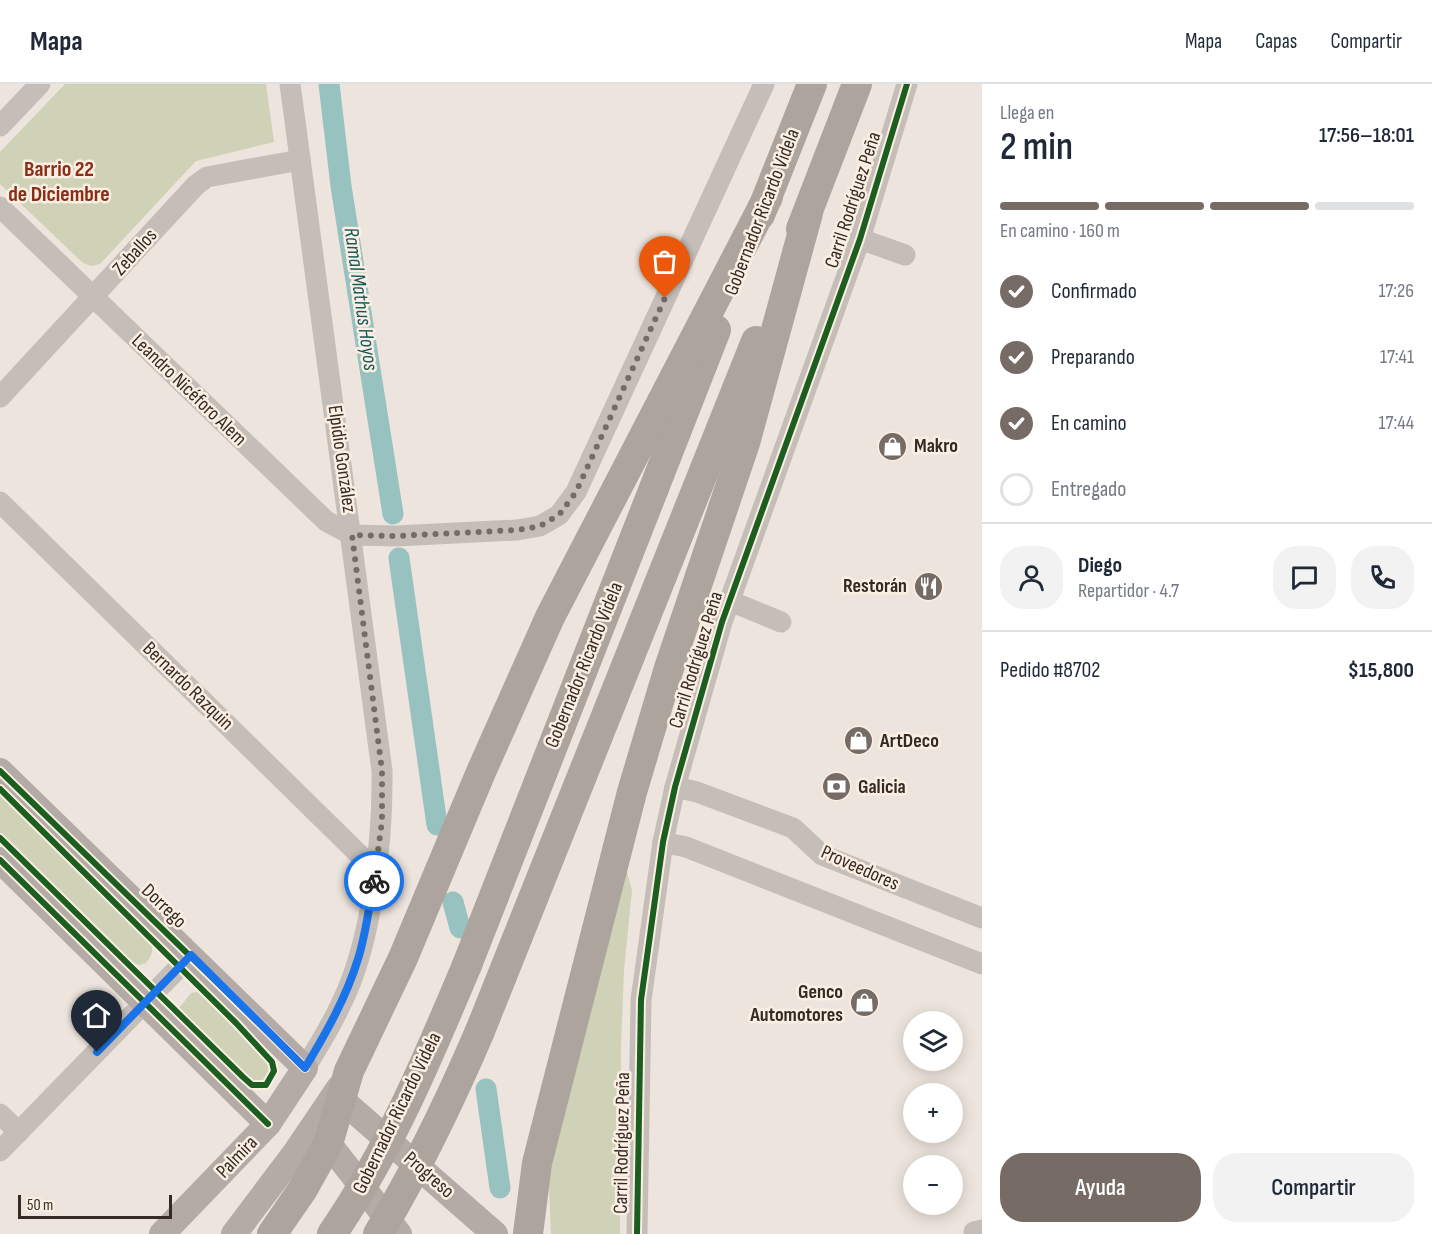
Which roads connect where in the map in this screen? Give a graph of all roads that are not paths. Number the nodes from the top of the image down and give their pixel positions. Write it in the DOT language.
graph roads {
  1 [pos="40,84"];
  2 [pos="290,84"];
  3 [pos="764,84"];
  4 [pos="812,84"];
  5 [pos="857,84"];
  6 [pos="907,84"];
  7 [pos="0,126"];
  8 [pos="300,160"];
  9 [pos="768,196"];
  10 [pos="0,207"];
  11 [pos="808,213"];
  12 [pos="860,239"];
  13 [pos="905,255"];
  14 [pos="93,297"];
  15 [pos="0,397"];
  16 [pos="0,502"];
  17 [pos="352,535"];
  18 [pos="730,601"];
  19 [pos="781,622"];
  20 [pos="0,771"];
  21 [pos="675,787"];
  22 [pos="663,842"];
  23 [pos="0,860"];
  24 [pos="376,871"];
  25 [pos="982,918"];
  26 [pos="191,955"];
  27 [pos="982,964"];
  28 [pos="143,1003"];
  29 [pos="305,1068"];
  30 [pos="342,1088"];
  31 [pos="0,1114"];
  32 [pos="268,1124"];
  33 [pos="19,1132"];
  34 [pos="321,1135"];
  35 [pos="0,1151"];
  36 [pos="162,1234"];
  37 [pos="234,1234"];
  38 [pos="272,1234"];
  39 [pos="332,1234"];
  40 [pos="378,1234"];
  41 [pos="399,1234"];
  42 [pos="495,1234"];
  43 [pos="528,1234"];
  44 [pos="637,1234"];
  1 -- 7 [label="street"];
  2 -- 8 [label="street, Elpidio González"];
  3 -- 17 [label="street, Leandro Nicéforo Alem"];
  4 -- 9 [label="highway, Gobernador Ricardo Videla"];
  5 -- 11 [label="highway, Gobernador Ricardo Videla"];
  6 -- 12 [label="street, Carril Rodríguez Peña"];
  8 -- 14 [label="street, Zeballos"];
  8 -- 17 [label="street, Elpidio González"];
  9 -- 30 [label="highway"];
  9 -- 39 [label="highway, Gobernador Ricardo Videla, bridge"];
  10 -- 14 [label="street, Leandro Nicéforo Alem"];
  11 -- 40 [label="highway, Gobernador Ricardo Videla, bridge"];
  11 -- 43 [label="highway"];
  12 -- 13 [label="street"];
  12 -- 18 [label="street, Carril Rodríguez Peña"];
  14 -- 15 [label="street, Zeballos"];
  14 -- 17 [label="street, Leandro Nicéforo Alem"];
  16 -- 24 [label="street, Bernardo Razquin"];
  17 -- 24 [label="street, Elpidio González"];
  18 -- 19 [label="street"];
  18 -- 21 [label="street, Carril Rodríguez Peña"];
  20 -- 26 [label="main road, Dorrego"];
  21 -- 22 [label="street, Carril Rodríguez Peña"];
  21 -- 25 [label="street, Proveedores"];
  22 -- 27 [label="street"];
  22 -- 44 [label="street, Carril Rodríguez Peña"];
  23 -- 28 [label="main road"];
  24 -- 29 [label="street, Palmira"];
  26 -- 28 [label="street"];
  26 -- 29 [label="main road, Dorrego"];
  28 -- 32 [label="main road"];
  28 -- 33 [label="street"];
  29 -- 32 [label="main road, Palmira"];
  30 -- 34 [label="highway"];
  30 -- 42 [label="main road, Progreso"];
  31 -- 33 [label="street"];
  32 -- 36 [label="main road, Palmira"];
  33 -- 35 [label="street"];
  34 -- 37 [label="main road, Palmira"];
  34 -- 38 [label="highway"];
  34 -- 41 [label="main road"];
}
